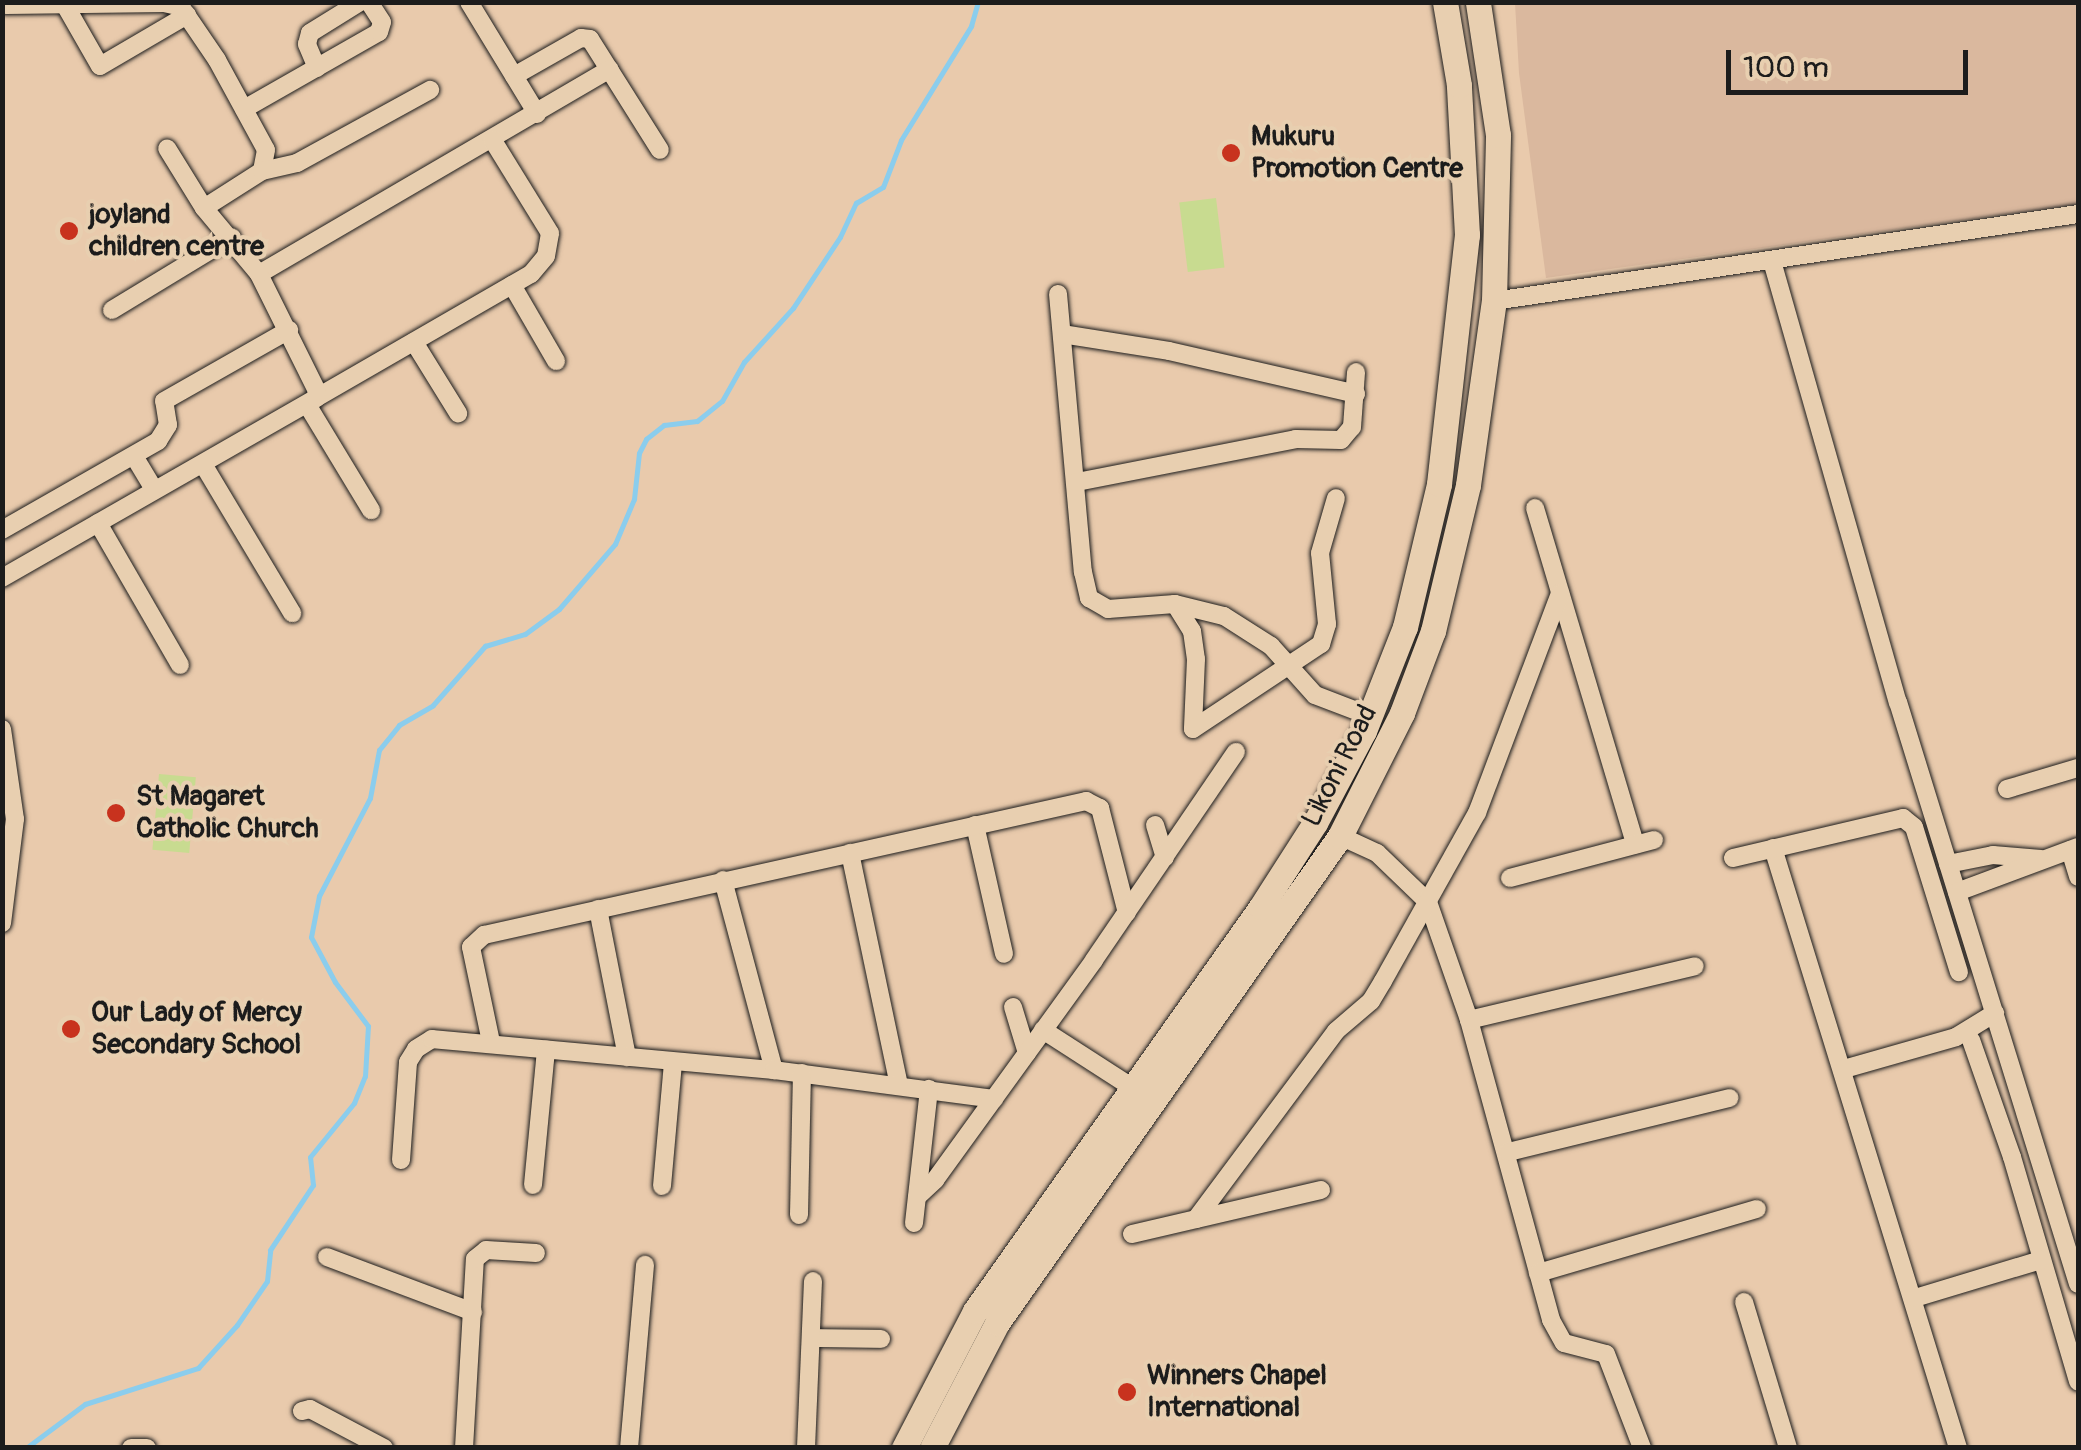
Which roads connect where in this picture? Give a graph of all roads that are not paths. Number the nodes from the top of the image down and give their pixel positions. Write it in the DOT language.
graph roads {
  1 [pos="360,2"];
  2 [pos="369,2"];
  3 [pos="469,2"];
  4 [pos="1445,2"];
  5 [pos="1478,2"];
  6 [pos="6,5"];
  7 [pos="65,5"];
  8 [pos="187,15"];
  9 [pos="316,68"];
  10 [pos="610,69"];
  11 [pos="514,76"];
  12 [pos="430,90"];
  13 [pos="244,109"];
  14 [pos="537,114"];
  15 [pos="492,139"];
  16 [pos="167,148"];
  17 [pos="660,150"];
  18 [pos="262,171"];
  19 [pos="204,208"];
  20 [pos="2078,214"];
  21 [pos="232,237"];
  22 [pos="1772,262"];
  23 [pos="259,274"];
  24 [pos="512,285"];
  25 [pos="1058,294"];
  26 [pos="1494,301"];
  27 [pos="112,310"];
  28 [pos="289,330"];
  29 [pos="1062,334"];
  30 [pos="414,342"];
  31 [pos="556,361"];
  32 [pos="1356,372"];
  33 [pos="1356,394"];
  34 [pos="312,402"];
  35 [pos="458,413"];
  36 [pos="134,456"];
  37 [pos="202,464"];
  38 [pos="1078,482"];
  39 [pos="154,489"];
  40 [pos="1336,498"];
  41 [pos="1535,508"];
  42 [pos="371,510"];
  43 [pos="98,523"];
  44 [pos="2,530"];
  45 [pos="2,578"];
  46 [pos="1560,593"];
  47 [pos="1175,604"];
  48 [pos="292,613"];
  49 [pos="180,665"];
  50 [pos="1290,667"];
  51 [pos="1370,716"];
  52 [pos="2,730"];
  53 [pos="1236,752"];
  54 [pos="2078,768"];
  55 [pos="2007,789"];
  56 [pos="975,825"];
  57 [pos="1155,825"];
  58 [pos="1340,836"];
  59 [pos="1654,840"];
  60 [pos="1634,844"];
  61 [pos="1774,848"];
  62 [pos="2074,849"];
  63 [pos="850,853"];
  64 [pos="1164,857"];
  65 [pos="1733,858"];
  66 [pos="2042,859"];
  67 [pos="1948,864"];
  68 [pos="2078,877"];
  69 [pos="1510,878"];
  70 [pos="723,880"];
  71 [pos="1957,892"];
  72 [pos="1428,902"];
  73 [pos="598,909"];
  74 [pos="1127,913"];
  75 [pos="2,922"];
  76 [pos="1004,954"];
  77 [pos="1695,966"];
  78 [pos="1960,972"];
  79 [pos="1013,1007"];
  80 [pos="1994,1013"];
  81 [pos="1470,1020"];
  82 [pos="1043,1030"];
  83 [pos="2001,1034"];
  84 [pos="1964,1039"];
  85 [pos="492,1042"];
  86 [pos="546,1050"];
  87 [pos="1027,1053"];
  88 [pos="627,1057"];
  89 [pos="673,1062"];
  90 [pos="1844,1069"];
  91 [pos="774,1070"];
  92 [pos="802,1074"];
  93 [pos="899,1084"];
  94 [pos="1133,1088"];
  95 [pos="929,1089"];
  96 [pos="1729,1098"];
  97 [pos="994,1099"];
  98 [pos="1508,1152"];
  99 [pos="402,1160"];
  100 [pos="533,1186"];
  101 [pos="662,1186"];
  102 [pos="1321,1190"];
  103 [pos="917,1197"];
  104 [pos="1758,1210"];
  105 [pos="799,1215"];
  106 [pos="1196,1219"];
  107 [pos="914,1223"];
  108 [pos="1132,1234"];
  109 [pos="536,1253"];
  110 [pos="327,1256"];
  111 [pos="2042,1260"];
  112 [pos="644,1265"];
  113 [pos="1538,1274"];
  114 [pos="814,1281"];
  115 [pos="2078,1284"];
  116 [pos="1915,1298"];
  117 [pos="1744,1302"];
  118 [pos="473,1312"];
  119 [pos="811,1338"];
  120 [pos="881,1339"];
  121 [pos="2078,1380"];
  122 [pos="302,1411"];
  123 [pos="132,1448"];
  124 [pos="147,1448"];
  125 [pos="384,1448"];
  126 [pos="464,1448"];
  127 [pos="629,1448"];
  128 [pos="806,1448"];
  129 [pos="904,1448"];
  130 [pos="932,1448"];
  131 [pos="1642,1448"];
  132 [pos="1788,1448"];
  133 [pos="1958,1448"];
  1 -- 9 [label="street"];
  2 -- 9 [label="street"];
  3 -- 11 [label="street"];
  4 -- 51 [label="main road, Likoni Road"];
  5 -- 26 [label="main road, Likoni Road"];
  6 -- 7 [label="street"];
  7 -- 8 [label="street"];
  7 -- 8 [label="street"];
  8 -- 13 [label="street"];
  9 -- 13 [label="street"];
  10 -- 11 [label="street"];
  10 -- 14 [label="street"];
  10 -- 17 [label="street"];
  11 -- 14 [label="street"];
  12 -- 18 [label="street"];
  13 -- 18 [label="street"];
  14 -- 15 [label="street"];
  15 -- 23 [label="street"];
  15 -- 24 [label="street"];
  16 -- 19 [label="street"];
  18 -- 19 [label="street"];
  19 -- 21 [label="street"];
  20 -- 22 [label="street"];
  21 -- 23 [label="street"];
  21 -- 27 [label="street"];
  22 -- 26 [label="street"];
  22 -- 67 [label="street"];
  23 -- 28 [label="street"];
  24 -- 30 [label="street"];
  24 -- 31 [label="street"];
  25 -- 29 [label="street"];
  26 -- 58 [label="main road, Likoni Road"];
  28 -- 34 [label="street"];
  28 -- 36 [label="street"];
  29 -- 33 [label="street"];
  29 -- 38 [label="street"];
  30 -- 34 [label="street"];
  30 -- 35 [label="street"];
  32 -- 33 [label="street"];
  33 -- 38 [label="street"];
  34 -- 37 [label="street"];
  34 -- 42 [label="street"];
  36 -- 39 [label="street"];
  36 -- 44 [label="street"];
  37 -- 39 [label="street"];
  37 -- 48 [label="street"];
  38 -- 47 [label="street"];
  39 -- 43 [label="street"];
  40 -- 50 [label="street"];
  41 -- 46 [label="street"];
  43 -- 45 [label="street"];
  43 -- 49 [label="street"];
  46 -- 60 [label="street"];
  46 -- 72 [label="street"];
  47 -- 50 [label="street"];
  47 -- 50 [label="street"];
  50 -- 51 [label="street"];
  51 -- 94 [label="main road, Likoni Road"];
  52 -- 75 [label="street"];
  53 -- 64 [label="street"];
  54 -- 55 [label="street"];
  56 -- 63 [label="street"];
  56 -- 74 [label="street"];
  56 -- 76 [label="street"];
  57 -- 64 [label="street"];
  58 -- 72 [label="street"];
  58 -- 130 [label="main road, Likoni Road"];
  59 -- 60 [label="street"];
  60 -- 69 [label="street"];
  61 -- 65 [label="street"];
  61 -- 78 [label="street"];
  61 -- 90 [label="street"];
  62 -- 66 [label="street"];
  62 -- 68 [label="street"];
  63 -- 70 [label="street"];
  63 -- 93 [label="street"];
  64 -- 74 [label="street"];
  66 -- 67 [label="street"];
  66 -- 71 [label="street"];
  67 -- 71 [label="street"];
  70 -- 73 [label="street"];
  70 -- 91 [label="street"];
  71 -- 80 [label="street"];
  72 -- 81 [label="street"];
  72 -- 106 [label="street"];
  73 -- 85 [label="street"];
  73 -- 88 [label="street"];
  74 -- 82 [label="street"];
  77 -- 81 [label="street"];
  79 -- 87 [label="street"];
  80 -- 83 [label="street"];
  80 -- 84 [label="street"];
  81 -- 98 [label="street"];
  82 -- 87 [label="street"];
  82 -- 94 [label="street"];
  83 -- 84 [label="street"];
  83 -- 115 [label="street"];
  84 -- 90 [label="street"];
  84 -- 111 [label="street"];
  85 -- 86 [label="street"];
  85 -- 99 [label="street"];
  86 -- 88 [label="street"];
  86 -- 100 [label="street"];
  87 -- 97 [label="street"];
  88 -- 89 [label="street"];
  89 -- 91 [label="street"];
  89 -- 101 [label="street"];
  90 -- 116 [label="street"];
  91 -- 92 [label="street"];
  92 -- 93 [label="street"];
  92 -- 105 [label="street"];
  93 -- 95 [label="street"];
  94 -- 129 [label="main road, Likoni Road"];
  95 -- 97 [label="street"];
  95 -- 103 [label="street"];
  96 -- 98 [label="street"];
  97 -- 103 [label="street"];
  98 -- 113 [label="street"];
  102 -- 106 [label="street"];
  103 -- 107 [label="street"];
  104 -- 113 [label="street"];
  106 -- 108 [label="street"];
  109 -- 118 [label="street"];
  110 -- 118 [label="street"];
  111 -- 116 [label="street"];
  111 -- 121 [label="street"];
  112 -- 127 [label="street"];
  113 -- 131 [label="street"];
  114 -- 119 [label="street"];
  116 -- 133 [label="street"];
  117 -- 132 [label="street"];
  118 -- 126 [label="street"];
  119 -- 120 [label="street"];
  119 -- 128 [label="street"];
  122 -- 125 [label="street"];
  123 -- 124 [label="street"];
}
